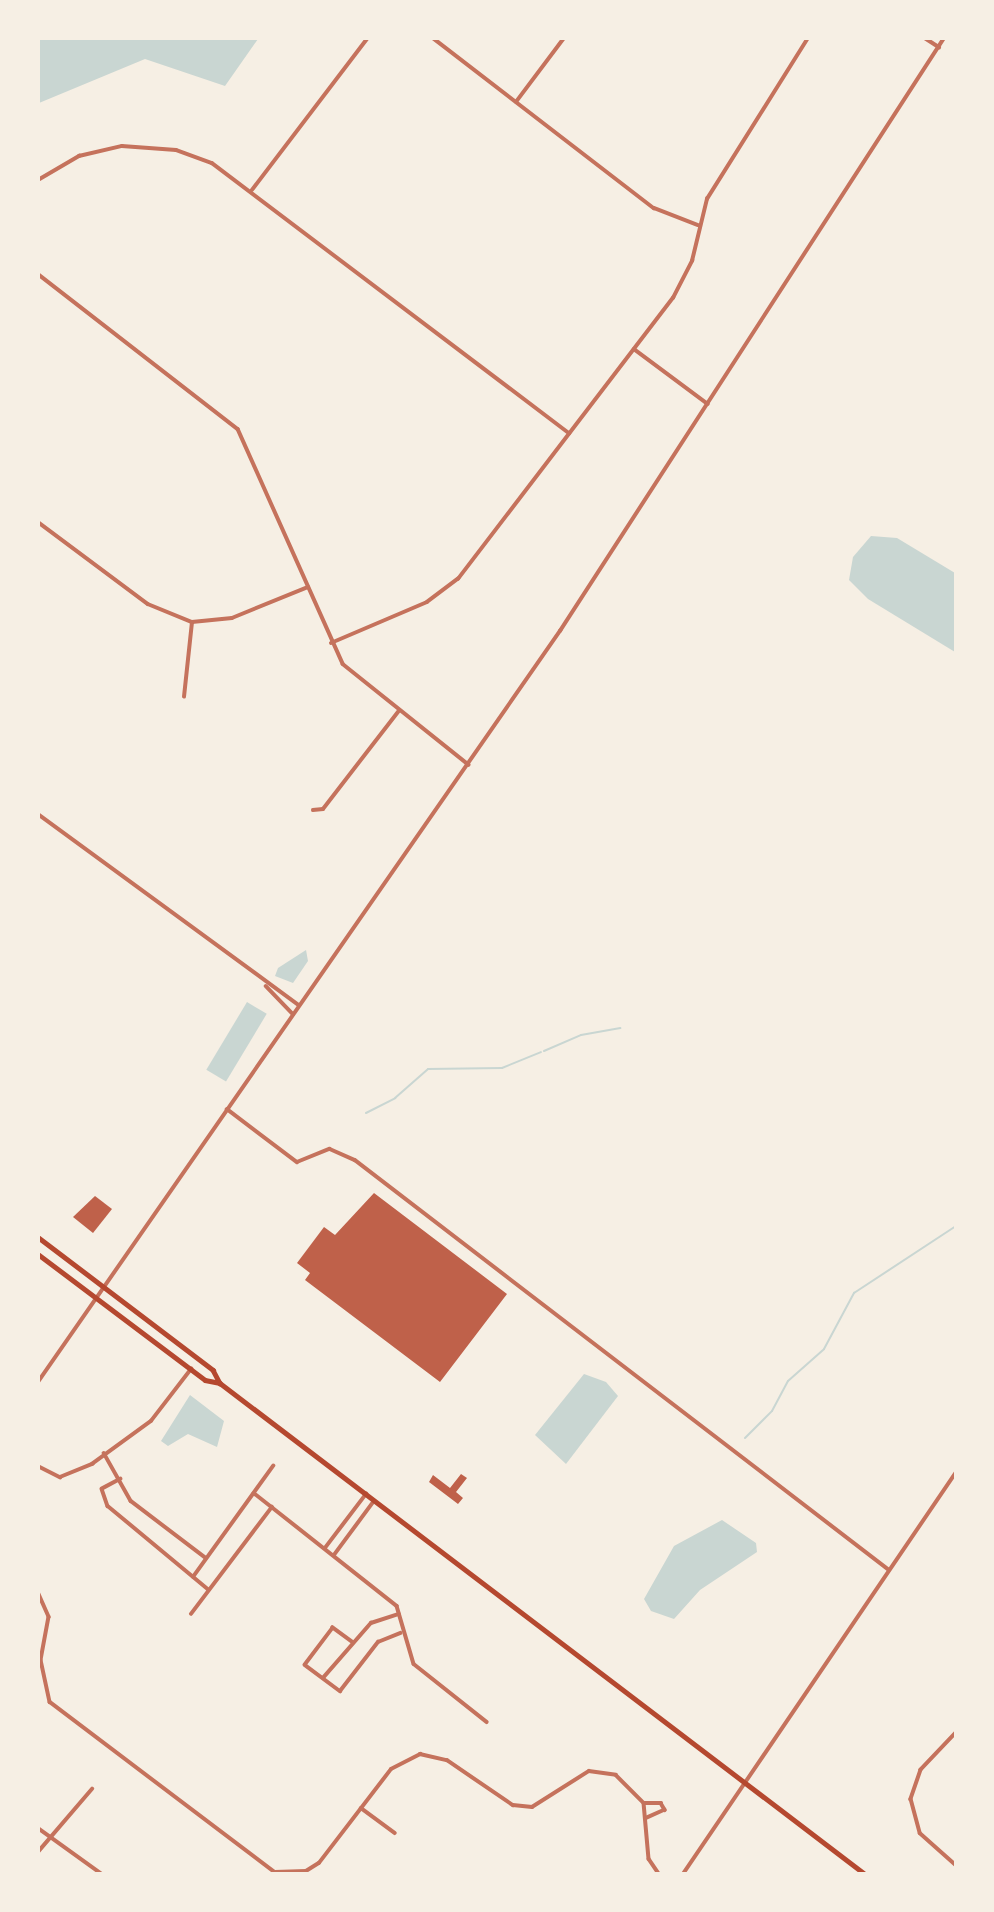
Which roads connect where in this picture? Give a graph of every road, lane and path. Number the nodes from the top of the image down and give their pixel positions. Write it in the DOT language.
graph roads {
  1 [pos="368,38"];
  2 [pos="433,38"];
  3 [pos="565,38"];
  4 [pos="808,38"];
  5 [pos="925,38"];
  6 [pos="944,38"];
  7 [pos="939,47"];
  8 [pos="516,102"];
  9 [pos="38,180"];
  10 [pos="251,190"];
  11 [pos="699,226"];
  12 [pos="38,274"];
  13 [pos="634,349"];
  14 [pos="708,404"];
  15 [pos="569,433"];
  16 [pos="38,522"];
  17 [pos="309,587"];
  18 [pos="192,622"];
  19 [pos="331,643"];
  20 [pos="184,696"];
  21 [pos="398,712"];
  22 [pos="468,765"];
  23 [pos="313,810"];
  24 [pos="38,814"];
  25 [pos="266,986"];
  26 [pos="299,1005"];
  27 [pos="293,1014"];
  28 [pos="227,1109"];
  29 [pos="38,1237"];
  30 [pos="38,1254"];
  31 [pos="104,1287"];
  32 [pos="96,1298"];
  33 [pos="191,1369"];
  34 [pos="38,1382"];
  35 [pos="220,1383"];
  36 [pos="104,1453"];
  37 [pos="38,1466"];
  38 [pos="273,1466"];
  39 [pos="956,1473"];
  40 [pos="121,1479"];
  41 [pos="254,1493"];
  42 [pos="366,1494"];
  43 [pos="374,1500"];
  44 [pos="272,1507"];
  45 [pos="325,1549"];
  46 [pos="334,1555"];
  47 [pos="206,1558"];
  48 [pos="888,1569"];
  49 [pos="193,1577"];
  50 [pos="209,1590"];
  51 [pos="38,1592"];
  52 [pos="191,1614"];
  53 [pos="399,1614"];
  54 [pos="401,1633"];
  55 [pos="352,1642"];
  56 [pos="40,1660"];
  57 [pos="323,1678"];
  58 [pos="487,1722"];
  59 [pos="956,1733"];
  60 [pos="744,1780"];
  61 [pos="92,1789"];
  62 [pos="644,1803"];
  63 [pos="362,1808"];
  64 [pos="647,1818"];
  65 [pos="38,1828"];
  66 [pos="395,1833"];
  67 [pos="53,1840"];
  68 [pos="38,1852"];
  69 [pos="956,1865"];
  70 [pos="282,1873"];
  71 [pos="102,1874"];
  72 [pos="659,1874"];
  73 [pos="683,1874"];
  74 [pos="865,1874"];
  1 -- 10 [label="street"];
  2 -- 8 [label="street"];
  3 -- 8 [label="street"];
  4 -- 11 [label="street"];
  5 -- 7 [label="street"];
  6 -- 7 [label="street"];
  7 -- 14 [label="street"];
  8 -- 11 [label="street"];
  9 -- 10 [label="street"];
  10 -- 15 [label="street"];
  11 -- 13 [label="street"];
  12 -- 17 [label="street"];
  13 -- 14 [label="street"];
  13 -- 15 [label="street"];
  14 -- 22 [label="street"];
  15 -- 19 [label="street"];
  16 -- 18 [label="street"];
  17 -- 18 [label="street"];
  17 -- 19 [label="street"];
  18 -- 20 [label="street"];
  19 -- 21 [label="street"];
  21 -- 22 [label="street"];
  21 -- 23 [label="street"];
  22 -- 26 [label="street"];
  24 -- 25 [label="street"];
  25 -- 26 [label="street"];
  25 -- 27 [label="street"];
  26 -- 27 [label="street"];
  27 -- 28 [label="street"];
  28 -- 31 [label="street"];
  28 -- 48 [label="street"];
  29 -- 31 [label="main road"];
  30 -- 32 [label="main road"];
  31 -- 32 [label="street"];
  31 -- 35 [label="main road"];
  32 -- 33 [label="main road"];
  32 -- 34 [label="street"];
  33 -- 35 [label="main road"];
  33 -- 36 [label="street"];
  35 -- 42 [label="main road"];
  36 -- 37 [label="street"];
  36 -- 40 [label="street"];
  38 -- 41 [label="street"];
  39 -- 48 [label="street"];
  40 -- 47 [label="street"];
  40 -- 49 [label="street"];
  41 -- 44 [label="street"];
  41 -- 47 [label="street"];
  42 -- 43 [label="main road"];
  42 -- 45 [label="street"];
  43 -- 46 [label="street"];
  43 -- 60 [label="main road"];
  44 -- 45 [label="street"];
  44 -- 50 [label="street"];
  45 -- 46 [label="street"];
  46 -- 53 [label="street"];
  47 -- 49 [label="street"];
  48 -- 60 [label="street"];
  49 -- 50 [label="street"];
  50 -- 52 [label="street"];
  51 -- 56 [label="street"];
  53 -- 54 [label="street"];
  53 -- 55 [label="street"];
  54 -- 57 [label="street"];
  54 -- 58 [label="street"];
  55 -- 57 [label="street"];
  55 -- 57 [label="street"];
  56 -- 70 [label="street"];
  59 -- 69 [label="street"];
  60 -- 73 [label="street"];
  60 -- 74 [label="main road"];
  61 -- 67 [label="street"];
  62 -- 63 [label="street"];
  62 -- 64 [label="street"];
  62 -- 64 [label="street"];
  63 -- 66 [label="street"];
  63 -- 70 [label="street"];
  64 -- 72 [label="street"];
  65 -- 67 [label="street"];
  67 -- 68 [label="street"];
  67 -- 71 [label="street"];
}
